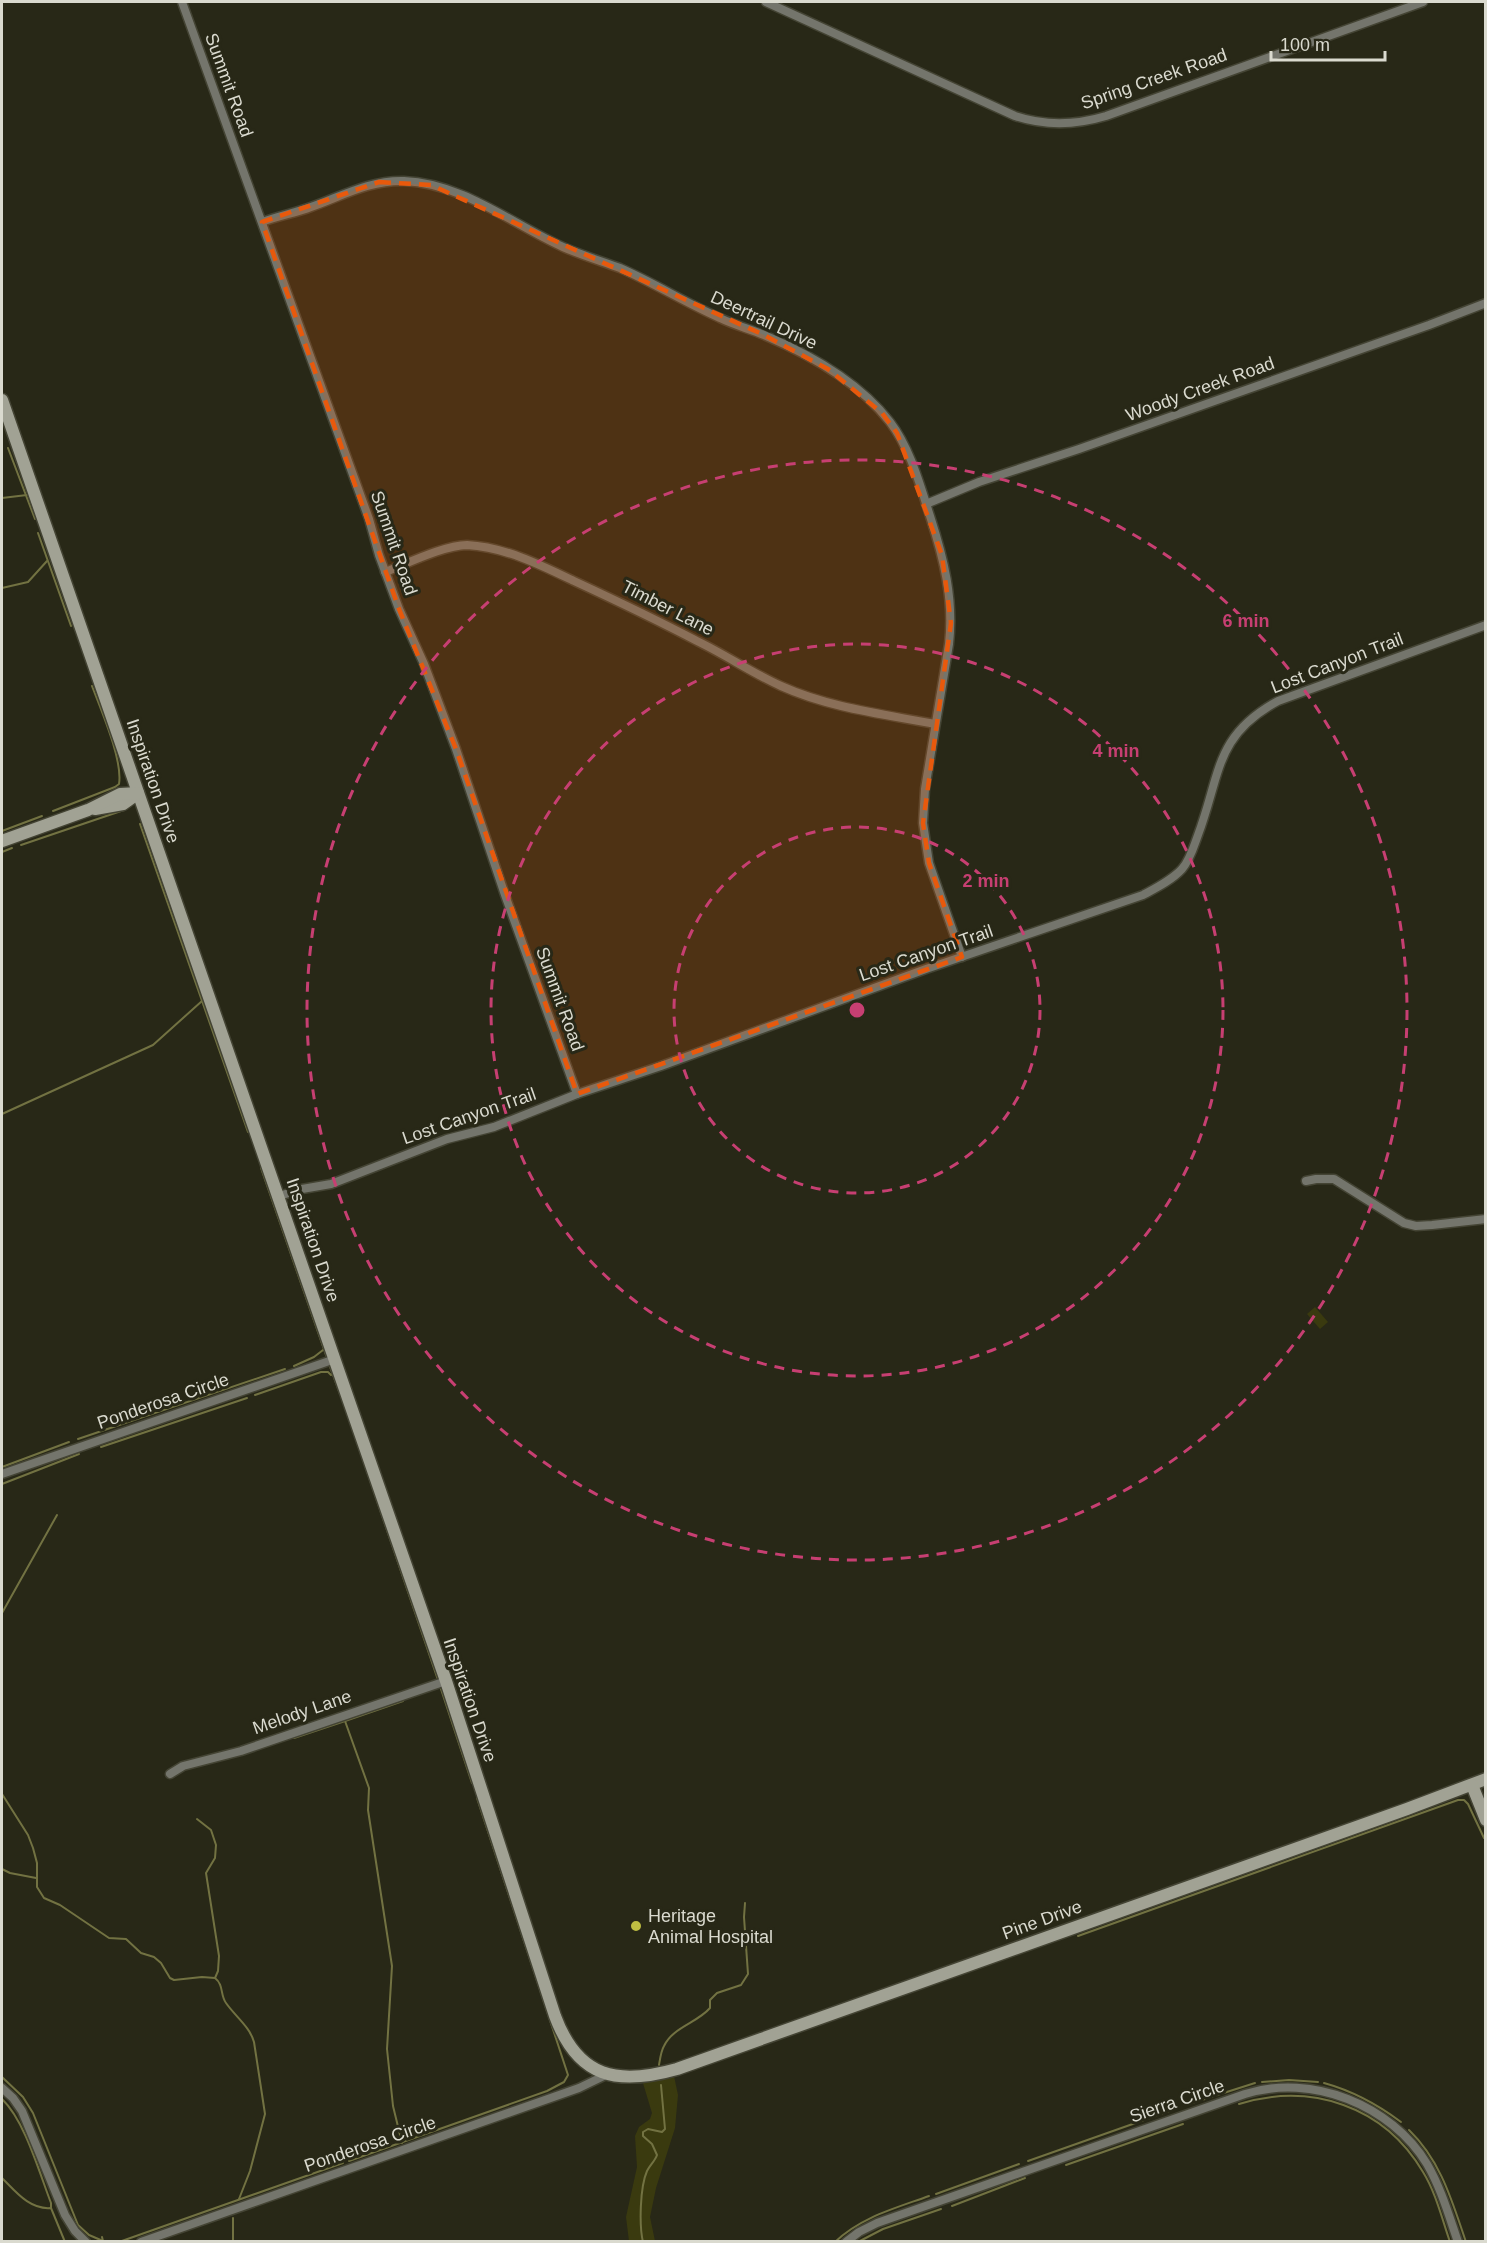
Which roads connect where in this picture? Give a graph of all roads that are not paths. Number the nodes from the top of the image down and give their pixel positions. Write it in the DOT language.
graph roads {
  1 [pos="182,2"];
  2 [pos="766,2"];
  3 [pos="1423,2"];
  4 [pos="262,222"];
  5 [pos="1485,303"];
  6 [pos="2,400"];
  7 [pos="926,504"];
  8 [pos="385,572"];
  9 [pos="1485,625"];
  10 [pos="936,724"];
  11 [pos="138,793"];
  12 [pos="2,841"];
  13 [pos="962,957"];
  14 [pos="577,1094"];
  15 [pos="1306,1181"];
  16 [pos="279,1196"];
  17 [pos="1485,1219"];
  18 [pos="335,1359"];
  19 [pos="2,1474"];
  20 [pos="446,1681"];
  21 [pos="170,1774"];
  22 [pos="1485,1779"];
  23 [pos="1472,1785"];
  24 [pos="1485,1820"];
  25 [pos="608,2074"];
  26 [pos="2,2088"];
  27 [pos="86,2241"];
  28 [pos="141,2241"];
  29 [pos="846,2241"];
  30 [pos="1458,2241"];
  1 -- 4 [label="street, Summit Road"];
  2 -- 3 [label="street, Spring Creek Road"];
  4 -- 7 [label="street, Deertrail Drive"];
  4 -- 8 [label="street, Summit Road"];
  5 -- 7 [label="street, Woody Creek Road"];
  6 -- 11 [label="main road, Inspiration Drive"];
  7 -- 10 [label="street, Deertrail Drive"];
  8 -- 10 [label="street, Timber Lane"];
  8 -- 14 [label="street, Summit Road"];
  9 -- 13 [label="street, Lost Canyon Trail"];
  10 -- 13 [label="street, Deertrail Drive"];
  11 -- 12 [label="main road"];
  11 -- 16 [label="main road, Inspiration Drive"];
  13 -- 14 [label="street, Lost Canyon Trail"];
  14 -- 16 [label="street, Lost Canyon Trail"];
  15 -- 17 [label="street"];
  16 -- 18 [label="main road, Inspiration Drive"];
  18 -- 19 [label="street, Ponderosa Circle"];
  18 -- 20 [label="main road, Inspiration Drive"];
  20 -- 21 [label="street, Melody Lane"];
  20 -- 25 [label="main road, Inspiration Drive"];
  22 -- 23 [label="main road, Pine Drive"];
  23 -- 24 [label="main road"];
  23 -- 25 [label="main road, Pine Drive"];
  25 -- 28 [label="street, Ponderosa Circle"];
  26 -- 27 [label="street"];
  29 -- 30 [label="street, Sierra Circle"];
}
